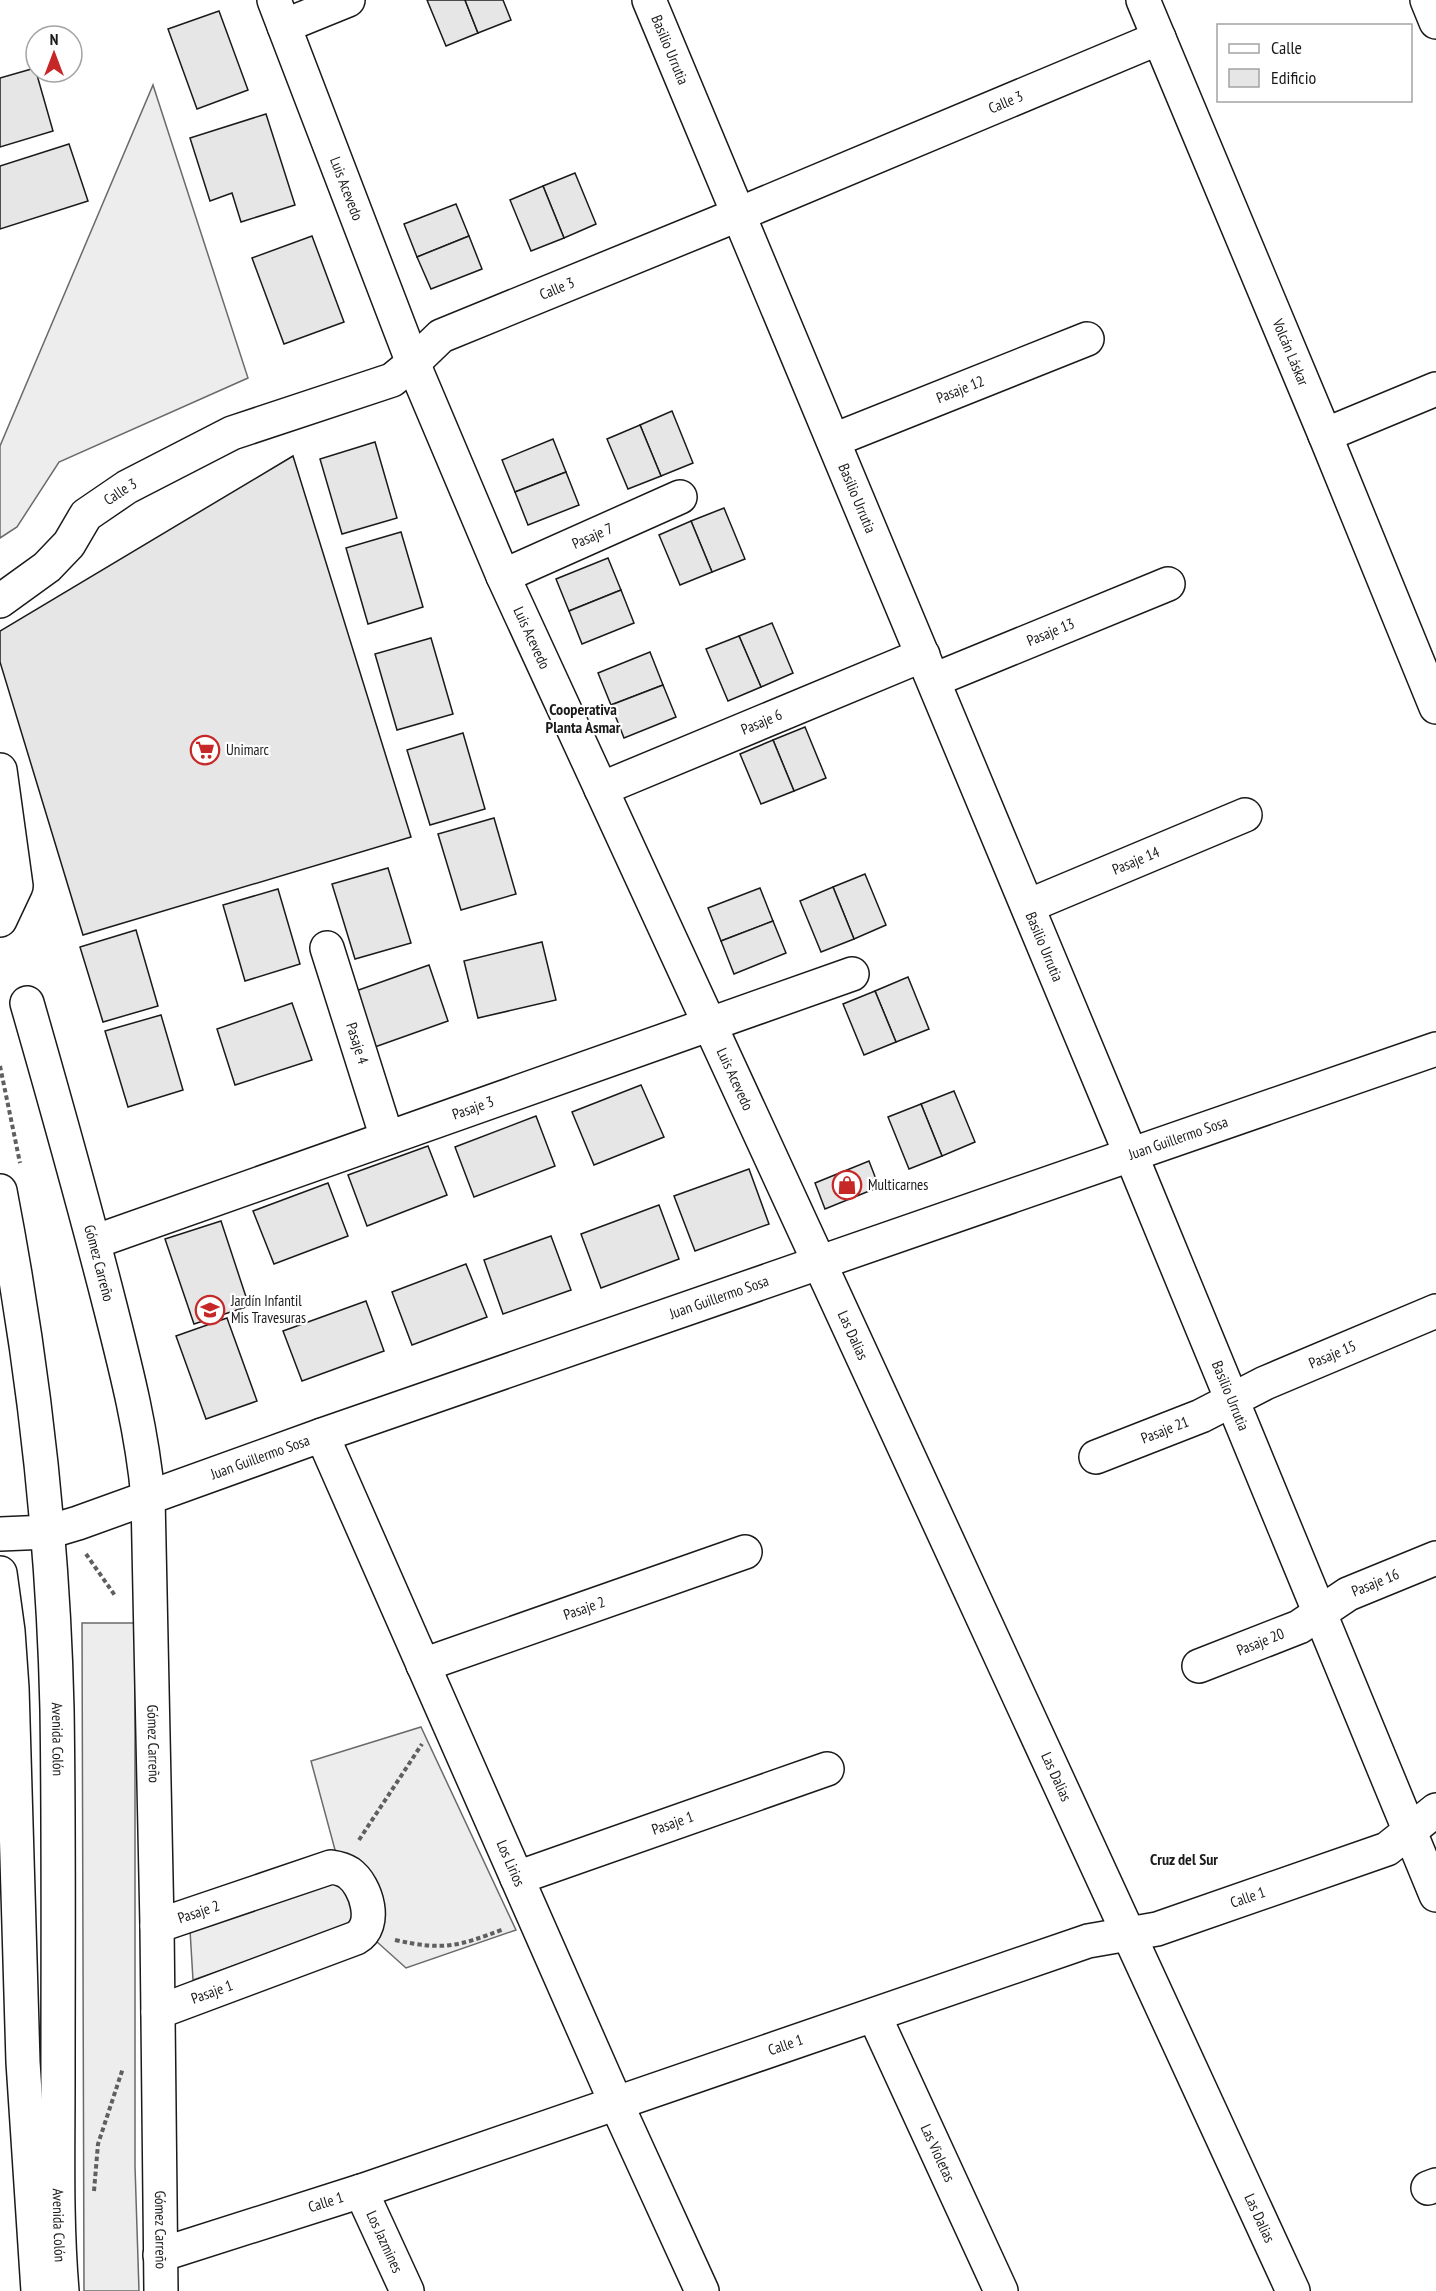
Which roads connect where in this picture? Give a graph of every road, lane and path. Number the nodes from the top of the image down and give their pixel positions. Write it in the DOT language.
graph roads {
  1 [pos="348,0"];
  2 [pos="649,0"];
  3 [pos="1143,0"];
  4 [pos="1427,0"];
  5 [pos="279,13"];
  6 [pos="1436,22"];
  7 [pos="1159,38"];
  8 [pos="740,213"];
  9 [pos="1087,339"];
  10 [pos="413,363"];
  11 [pos="1436,389"];
  12 [pos="1325,435"];
  13 [pos="834,440"];
  14 [pos="680,497"];
  15 [pos="503,576"];
  16 [pos="1168,584"];
  17 [pos="0,601"];
  18 [pos="928,667"];
  19 [pos="1436,706"];
  20 [pos="0,770"];
  21 [pos="601,789"];
  22 [pos="1245,815"];
  23 [pos="1028,906"];
  24 [pos="0,920"];
  25 [pos="327,948"];
  26 [pos="852,974"];
  27 [pos="27,1003"];
  28 [pos="711,1026"];
  29 [pos="1436,1048"];
  30 [pos="387,1138"];
  31 [pos="1131,1155"];
  32 [pos="0,1191"];
  33 [pos="94,1242"];
  34 [pos="820,1263"];
  35 [pos="1436,1311"];
  36 [pos="1231,1400"];
  37 [pos="322,1435"];
  38 [pos="1096,1457"];
  39 [pos="148,1497"];
  40 [pos="48,1532"];
  41 [pos="0,1534"];
  42 [pos="745,1552"];
  43 [pos="1436,1558"];
  44 [pos="0,1573"];
  45 [pos="1320,1613"];
  46 [pos="423,1665"];
  47 [pos="1199,1666"];
  48 [pos="444,1711"];
  49 [pos="827,1769"];
  50 [pos="1436,1810"];
  51 [pos="1409,1832"];
  52 [pos="340,1868"];
  53 [pos="517,1878"];
  54 [pos="1436,1895"];
  55 [pos="536,1917"];
  56 [pos="157,1926"];
  57 [pos="367,1929"];
  58 [pos="1129,1935"];
  59 [pos="158,2012"];
  60 [pos="874,2015"];
  61 [pos="616,2103"];
  62 [pos="361,2191"];
  63 [pos="160,2255"];
  64 [pos="38,2291"];
  65 [pos="62,2291"];
  66 [pos="161,2291"];
  67 [pos="407,2291"];
  68 [pos="702,2291"];
  69 [pos="1001,2291"];
  70 [pos="1293,2291"];
  1 -- 5 [label="street"];
  2 -- 8 [label="street, Basilio Urrutia"];
  3 -- 7 [label="street, Volcán Láskar"];
  4 -- 6 [label="street"];
  5 -- 10 [label="street, Luis Acevedo"];
  7 -- 8 [label="street, Calle 3"];
  7 -- 12 [label="street, Volcán Láskar"];
  8 -- 10 [label="street, Calle 3"];
  8 -- 13 [label="street, Basilio Urrutia"];
  9 -- 13 [label="street, Pasaje 12"];
  10 -- 15 [label="street, Luis Acevedo"];
  10 -- 17 [label="street, Calle 3"];
  11 -- 12 [label="street"];
  12 -- 19 [label="street, Volcán Láskar"];
  13 -- 18 [label="street, Basilio Urrutia"];
  14 -- 15 [label="street, Pasaje 7"];
  15 -- 21 [label="street, Luis Acevedo"];
  16 -- 18 [label="street, Pasaje 13"];
  18 -- 21 [label="street, Pasaje 6"];
  18 -- 23 [label="street, Basilio Urrutia"];
  20 -- 24 [label="street"];
  21 -- 28 [label="street, Luis Acevedo"];
  22 -- 23 [label="street, Pasaje 14"];
  23 -- 31 [label="street, Basilio Urrutia"];
  25 -- 30 [label="street, Pasaje 4"];
  26 -- 28 [label="street, Pasaje 3"];
  27 -- 33 [label="street, Gómez Carreño"];
  28 -- 30 [label="street, Pasaje 3"];
  28 -- 34 [label="street, Luis Acevedo"];
  29 -- 31 [label="street, Juan Guillermo Sosa"];
  30 -- 33 [label="street, Pasaje 3"];
  31 -- 34 [label="street, Juan Guillermo Sosa"];
  31 -- 36 [label="street, Basilio Urrutia"];
  32 -- 40 [label="street, Avenida Colón"];
  33 -- 39 [label="street, Gómez Carreño"];
  34 -- 37 [label="street, Juan Guillermo Sosa"];
  34 -- 58 [label="street, Las Dalias"];
  35 -- 36 [label="street, Pasaje 15"];
  36 -- 38 [label="street, Pasaje 21"];
  36 -- 45 [label="street, Basilio Urrutia"];
  37 -- 39 [label="street, Juan Guillermo Sosa"];
  37 -- 46 [label="street, Los Lirios"];
  39 -- 40 [label="street, Juan Guillermo Sosa"];
  39 -- 56 [label="street, Gómez Carreño"];
  40 -- 41 [label="street, Juan Guillermo Sosa"];
  40 -- 65 [label="street, Avenida Colón"];
  42 -- 46 [label="street, Pasaje 2"];
  43 -- 45 [label="street, Pasaje 16"];
  44 -- 64 [label="street"];
  45 -- 47 [label="street, Pasaje 20"];
  45 -- 51 [label="street, Basilio Urrutia"];
  46 -- 48 [label="street, Los Lirios"];
  48 -- 52 [label="path"];
  48 -- 53 [label="street, Los Lirios"];
  49 -- 53 [label="street, Pasaje 1"];
  50 -- 51 [label="street, Calle 1"];
  51 -- 54 [label="street, Basilio Urrutia"];
  51 -- 58 [label="street, Calle 1"];
  52 -- 56 [label="street, Pasaje 2"];
  52 -- 57 [label="street"];
  53 -- 55 [label="street, Los Lirios"];
  55 -- 57 [label="path"];
  55 -- 61 [label="street, Los Lirios"];
  56 -- 59 [label="street, Gómez Carreño"];
  57 -- 59 [label="street, Pasaje 1"];
  58 -- 60 [label="street, Calle 1"];
  58 -- 70 [label="street, Las Dalias"];
  59 -- 63 [label="street, Gómez Carreño"];
  60 -- 61 [label="street, Calle 1"];
  60 -- 69 [label="street, Las Violetas"];
  61 -- 62 [label="street, Calle 1"];
  61 -- 68 [label="street, Los Lirios"];
  62 -- 63 [label="street, Calle 1"];
  62 -- 67 [label="street, Los Jazmines"];
  63 -- 66 [label="street, Gómez Carreño"];
}
